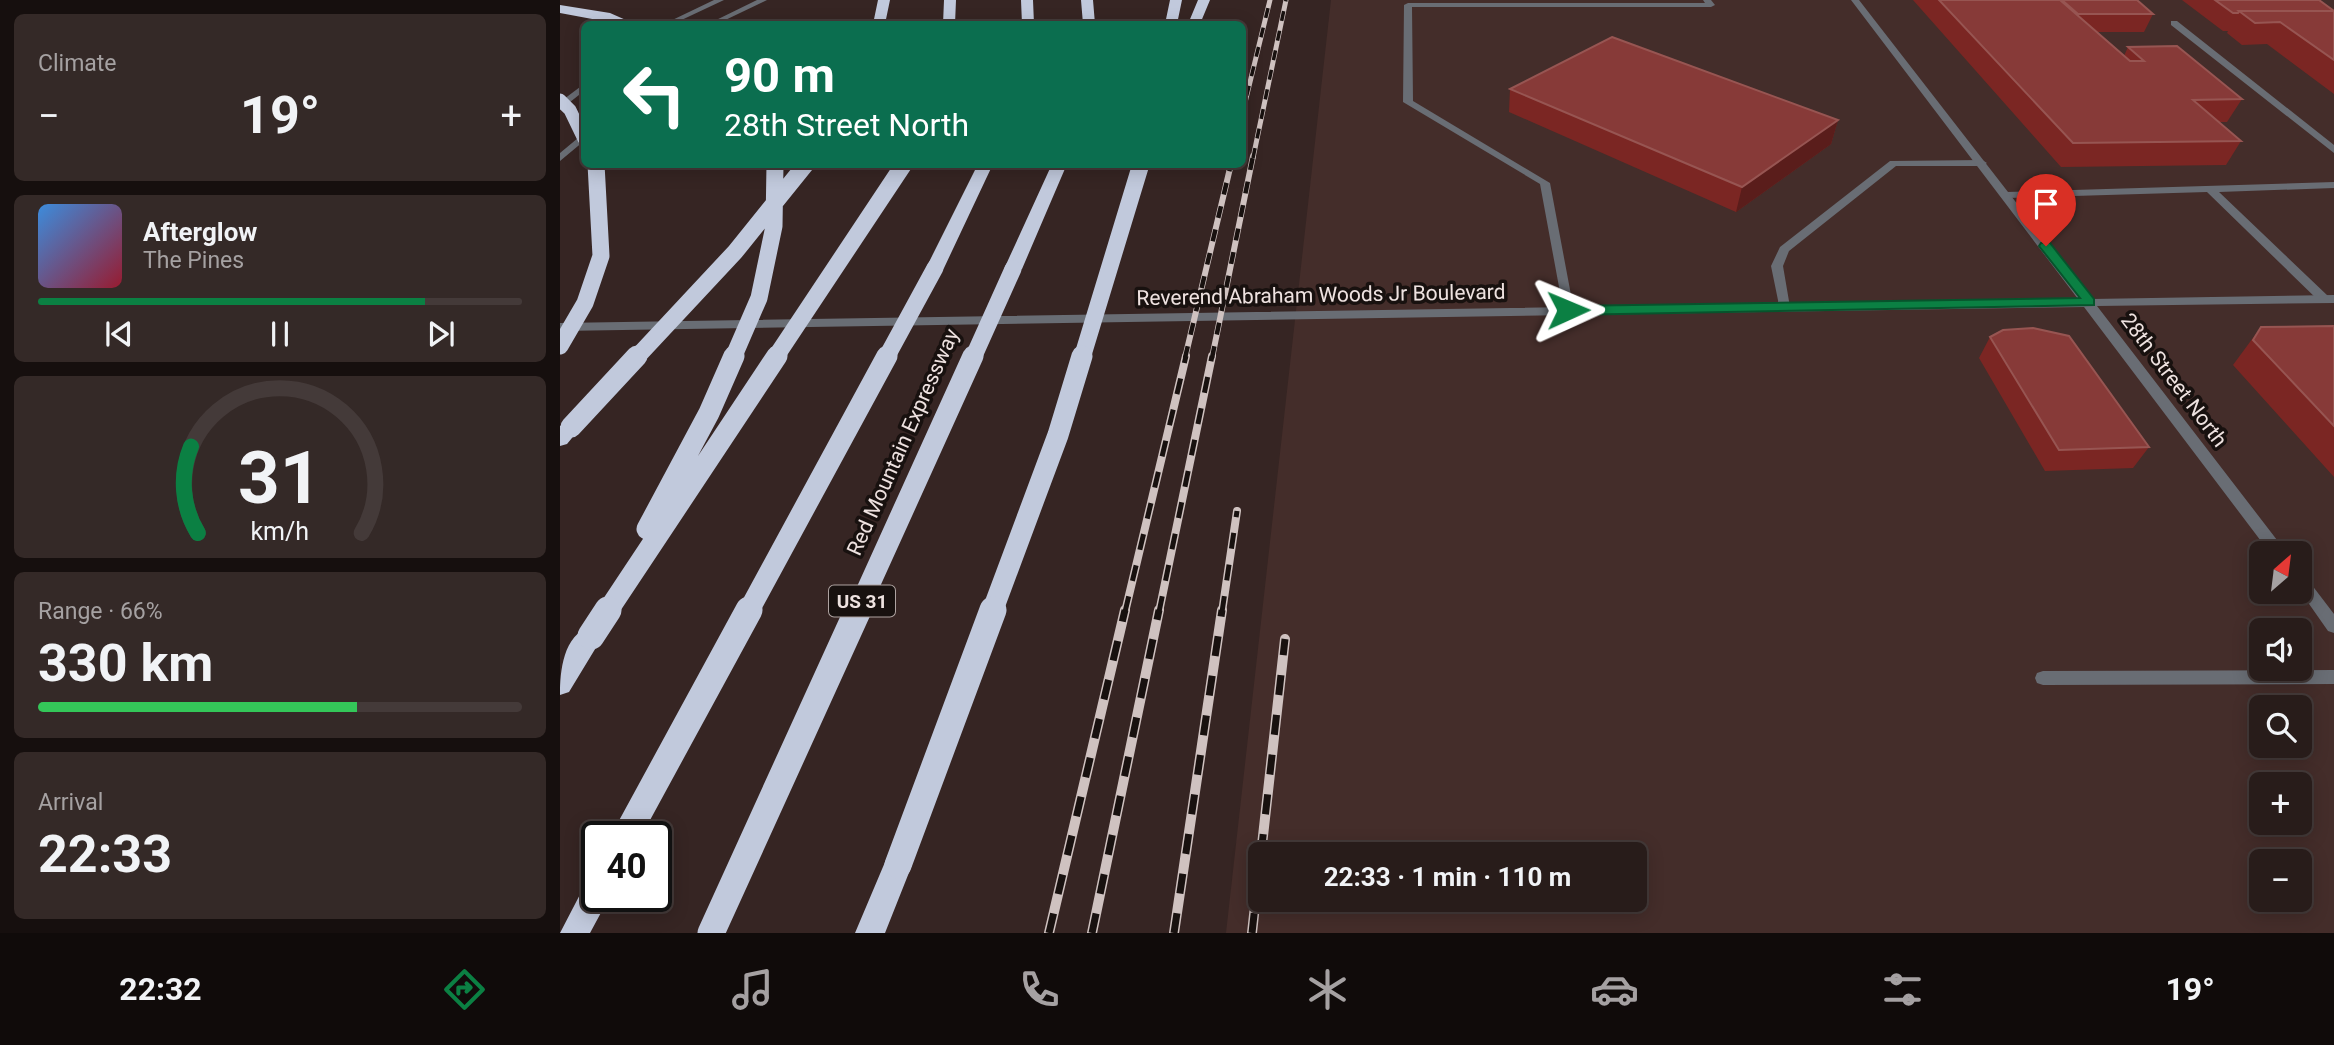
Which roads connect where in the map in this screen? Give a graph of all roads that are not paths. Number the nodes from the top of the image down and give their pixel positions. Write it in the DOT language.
graph roads {
  1 [pos="720,0"];
  2 [pos="763,0"];
  3 [pos="884,0"];
  4 [pos="950,0"];
  5 [pos="1027,0"];
  6 [pos="1087,0"];
  7 [pos="1176,0"];
  8 [pos="1204,0"];
  9 [pos="1707,0"];
  10 [pos="1855,0"];
  11 [pos="560,9"];
  12 [pos="619,21"];
  13 [pos="674,21"];
  14 [pos="718,21"];
  15 [pos="880,21"];
  16 [pos="949,21"];
  17 [pos="1028,21"];
  18 [pos="1088,21"];
  19 [pos="1172,21"];
  20 [pos="1195,21"];
  21 [pos="2174,23"];
  22 [pos="581,90"];
  23 [pos="560,100"];
  24 [pos="560,107"];
  25 [pos="581,131"];
  26 [pos="581,140"];
  27 [pos="2334,150"];
  28 [pos="560,158"];
  29 [pos="1982,163"];
  30 [pos="596,168"];
  31 [pos="775,168"];
  32 [pos="803,168"];
  33 [pos="901,168"];
  34 [pos="984,168"];
  35 [pos="1058,168"];
  36 [pos="1140,168"];
  37 [pos="2334,185"];
  38 [pos="2210,189"];
  39 [pos="2007,195"];
  40 [pos="2329,299"];
  41 [pos="2090,302"];
  42 [pos="1784,307"];
  43 [pos="1568,310"];
  44 [pos="560,327"];
  45 [pos="560,346"];
  46 [pos="566,433"];
  47 [pos="2270,541"];
  48 [pos="2312,596"];
  49 [pos="2334,626"];
  50 [pos="590,636"];
  51 [pos="2334,677"];
  52 [pos="2043,678"];
  53 [pos="560,684"];
  54 [pos="634,821"];
  55 [pos="898,865"];
  56 [pos="586,912"];
  57 [pos="574,933"];
  58 [pos="711,933"];
  59 [pos="870,933"];
  60 [pos="882,933"];
  1 -- 13 [label="street"];
  2 -- 14 [label="street"];
  3 -- 15 [label="highway"];
  4 -- 16 [label="highway"];
  5 -- 17 [label="highway"];
  6 -- 18 [label="highway"];
  7 -- 19 [label="highway"];
  8 -- 20 [label="highway"];
  9 -- 43 [label="street"];
  10 -- 29 [label="street, 28th Street North"];
  11 -- 12 [label="highway"];
  21 -- 27 [label="street"];
  22 -- 24 [label="street"];
  23 -- 25 [label="highway, bridge"];
  26 -- 28 [label="street"];
  29 -- 39 [label="street, 28th Street North"];
  29 -- 42 [label="street"];
  30 -- 45 [label="highway, bridge"];
  31 -- 50 [label="highway, bridge"];
  32 -- 46 [label="highway, bridge"];
  33 -- 50 [label="highway, bridge"];
  34 -- 54 [label="highway, bridge"];
  35 -- 58 [label="highway, Red Mountain Expressway / US 31, bridge"];
  36 -- 55 [label="highway, bridge"];
  37 -- 38 [label="street"];
  38 -- 39 [label="street"];
  38 -- 40 [label="street"];
  39 -- 41 [label="street, 28th Street North"];
  40 -- 41 [label="street, Reverend Abraham Woods Jr Boulevard"];
  41 -- 42 [label="street, Reverend Abraham Woods Jr Boulevard"];
  41 -- 47 [label="street, 28th Street North"];
  42 -- 43 [label="street, Reverend Abraham Woods Jr Boulevard"];
  43 -- 44 [label="street, Reverend Abraham Woods Jr Boulevard"];
  48 -- 49 [label="street"];
  50 -- 53 [label="highway"];
  51 -- 52 [label="street"];
  55 -- 59 [label="highway"];
  55 -- 60 [label="highway"];
  56 -- 57 [label="highway"];
}
